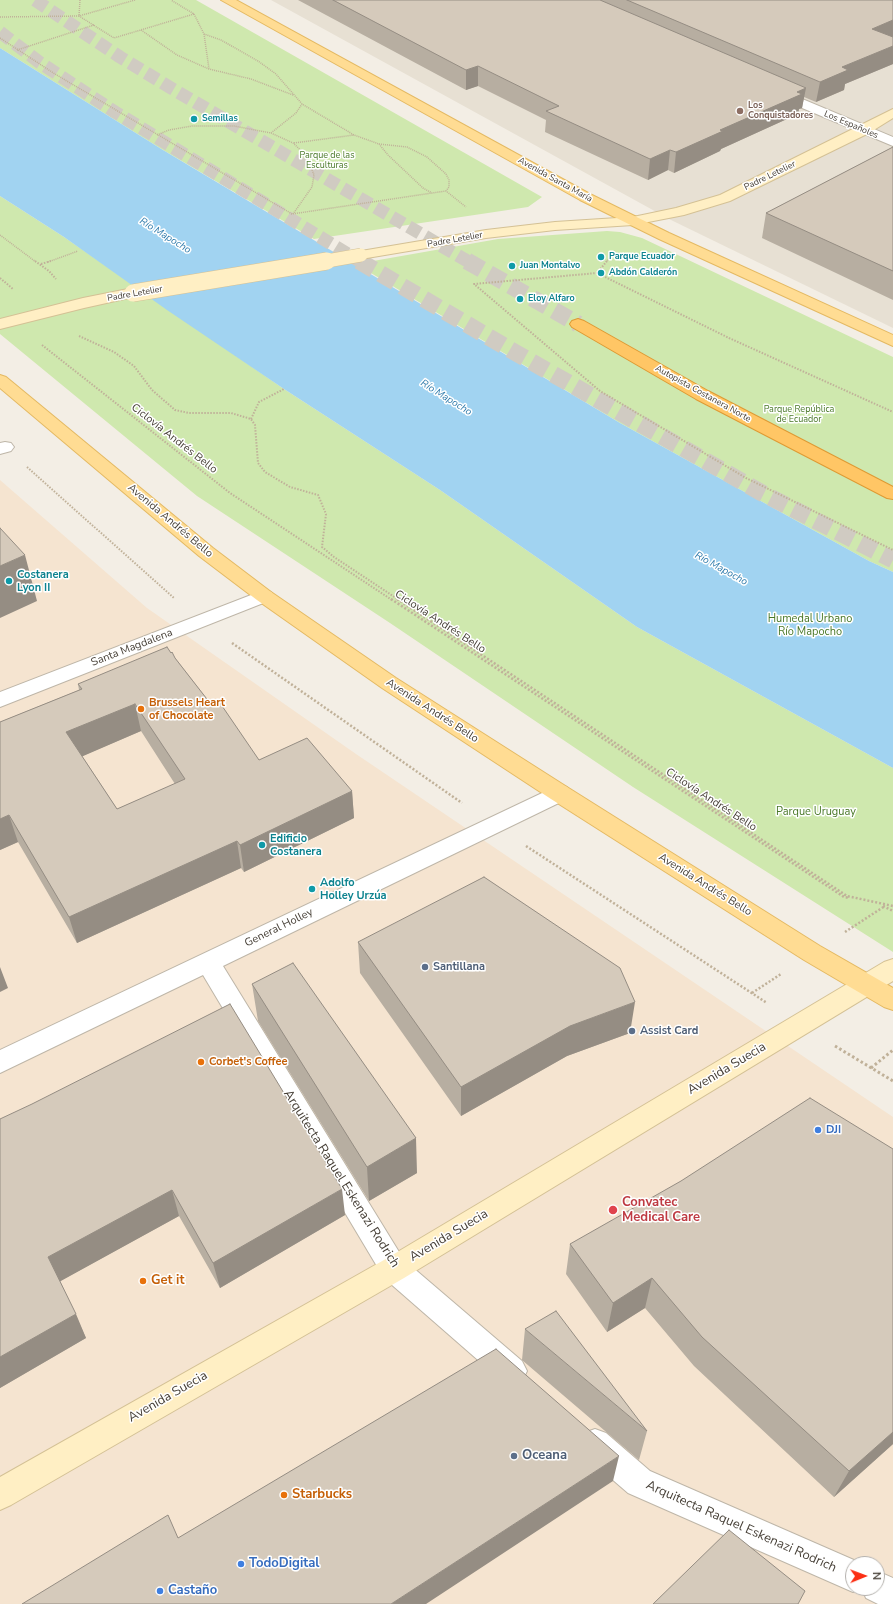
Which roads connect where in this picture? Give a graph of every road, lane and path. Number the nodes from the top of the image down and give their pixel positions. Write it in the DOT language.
graph roads {
  1 [pos="80,0"];
  2 [pos="135,0"];
  3 [pos="171,0"];
  4 [pos="227,0"];
  5 [pos="194,14"];
  6 [pos="79,16"];
  7 [pos="0,17"];
  8 [pos="94,25"];
  9 [pos="140,30"];
  10 [pos="204,34"];
  11 [pos="0,38"];
  12 [pos="17,50"];
  13 [pos="209,70"];
  14 [pos="763,86"];
  15 [pos="294,95"];
  16 [pos="302,104"];
  17 [pos="893,113"];
  18 [pos="864,130"];
  19 [pos="271,133"];
  20 [pos="157,135"];
  21 [pos="354,135"];
  22 [pos="893,142"];
  23 [pos="293,143"];
  24 [pos="379,144"];
  25 [pos="446,191"];
  26 [pos="432,193"];
  27 [pos="469,210"];
  28 [pos="292,214"];
  29 [pos="634,221"];
  30 [pos="0,235"];
  31 [pos="78,251"];
  32 [pos="41,264"];
  33 [pos="597,273"];
  34 [pos="0,278"];
  35 [pos="56,283"];
  36 [pos="34,315"];
  37 [pos="7,322"];
  38 [pos="578,324"];
  39 [pos="893,341"];
  40 [pos="0,380"];
  41 [pos="284,389"];
  42 [pos="893,412"];
  43 [pos="251,419"];
  44 [pos="2,448"];
  45 [pos="893,494"];
  46 [pos="264,596"];
  47 [pos="200,621"];
  48 [pos="0,700"];
  49 [pos="559,793"];
  50 [pos="493,825"];
  51 [pos="893,906"];
  52 [pos="893,912"];
  53 [pos="208,962"];
  54 [pos="893,969"];
  55 [pos="867,985"];
  56 [pos="893,1000"];
  57 [pos="800,1025"];
  58 [pos="893,1050"];
  59 [pos="0,1062"];
  60 [pos="871,1068"];
  61 [pos="893,1081"];
  62 [pos="394,1269"];
  63 [pos="531,1388"];
  64 [pos="573,1425"];
  65 [pos="0,1494"];
  66 [pos="845,1572"];
  1 -- 6 [label="path"];
  2 -- 6 [label="path"];
  3 -- 5 [label="path"];
  4 -- 29 [label="main road, Avenida Santa María"];
  5 -- 9 [label="path"];
  5 -- 10 [label="path"];
  6 -- 7 [label="path"];
  6 -- 8 [label="path"];
  8 -- 9 [label="path"];
  8 -- 12 [label="path"];
  9 -- 13 [label="path"];
  10 -- 13 [label="path"];
  10 -- 15 [label="path"];
  11 -- 12 [label="path"];
  12 -- 20 [label="path"];
  13 -- 15 [label="path"];
  14 -- 18 [label="street, Los Españoles"];
  15 -- 16 [label="path"];
  16 -- 19 [label="path"];
  16 -- 21 [label="path"];
  17 -- 18 [label="street, Padre Letelier"];
  18 -- 22 [label="street, Los Españoles"];
  18 -- 29 [label="street, Padre Letelier"];
  19 -- 20 [label="path"];
  19 -- 23 [label="path"];
  20 -- 28 [label="path"];
  21 -- 23 [label="path"];
  21 -- 24 [label="path"];
  23 -- 28 [label="path"];
  24 -- 25 [label="path"];
  24 -- 26 [label="path"];
  25 -- 26 [label="path"];
  25 -- 27 [label="path"];
  26 -- 28 [label="path"];
  29 -- 36 [label="street, Padre Letelier, bridge"];
  29 -- 39 [label="main road, Avenida Santa María"];
  30 -- 32 [label="path"];
  31 -- 32 [label="path"];
  32 -- 35 [label="path"];
  33 -- 42 [label="path"];
  34 -- 36 [label="path"];
  36 -- 37 [label="street, Padre Letelier"];
  36 -- 43 [label="path"];
  37 -- 52 [label="path, Ciclovía Andrés Bello"];
  38 -- 45 [label="highway, Autopista Costanera Norte"];
  40 -- 46 [label="main road, Avenida Andrés Bello"];
  41 -- 43 [label="path"];
  43 -- 51 [label="path"];
  44 -- 47 [label="path"];
  46 -- 47 [label="street, Santa Magdalena"];
  46 -- 49 [label="main road, Avenida Andrés Bello"];
  47 -- 48 [label="street, Santa Magdalena"];
  47 -- 50 [label="path"];
  49 -- 50 [label="street, General Holley"];
  49 -- 55 [label="main road, Avenida Andrés Bello"];
  50 -- 53 [label="street, General Holley"];
  50 -- 57 [label="path"];
  53 -- 59 [label="street, General Holley"];
  53 -- 62 [label="street, Arquitecta Raquel Eskenazi Rodrich"];
  54 -- 55 [label="street, Avenida Suecia"];
  55 -- 56 [label="main road, Avenida Andrés Bello"];
  55 -- 57 [label="street, Avenida Suecia"];
  57 -- 60 [label="path"];
  57 -- 62 [label="street, Avenida Suecia"];
  58 -- 60 [label="path"];
  60 -- 61 [label="path"];
  62 -- 63 [label="street, Arquitecta Raquel Eskenazi Rodrich"];
  62 -- 65 [label="street, Avenida Suecia"];
  64 -- 66 [label="street, Arquitecta Raquel Eskenazi Rodrich"];
}
